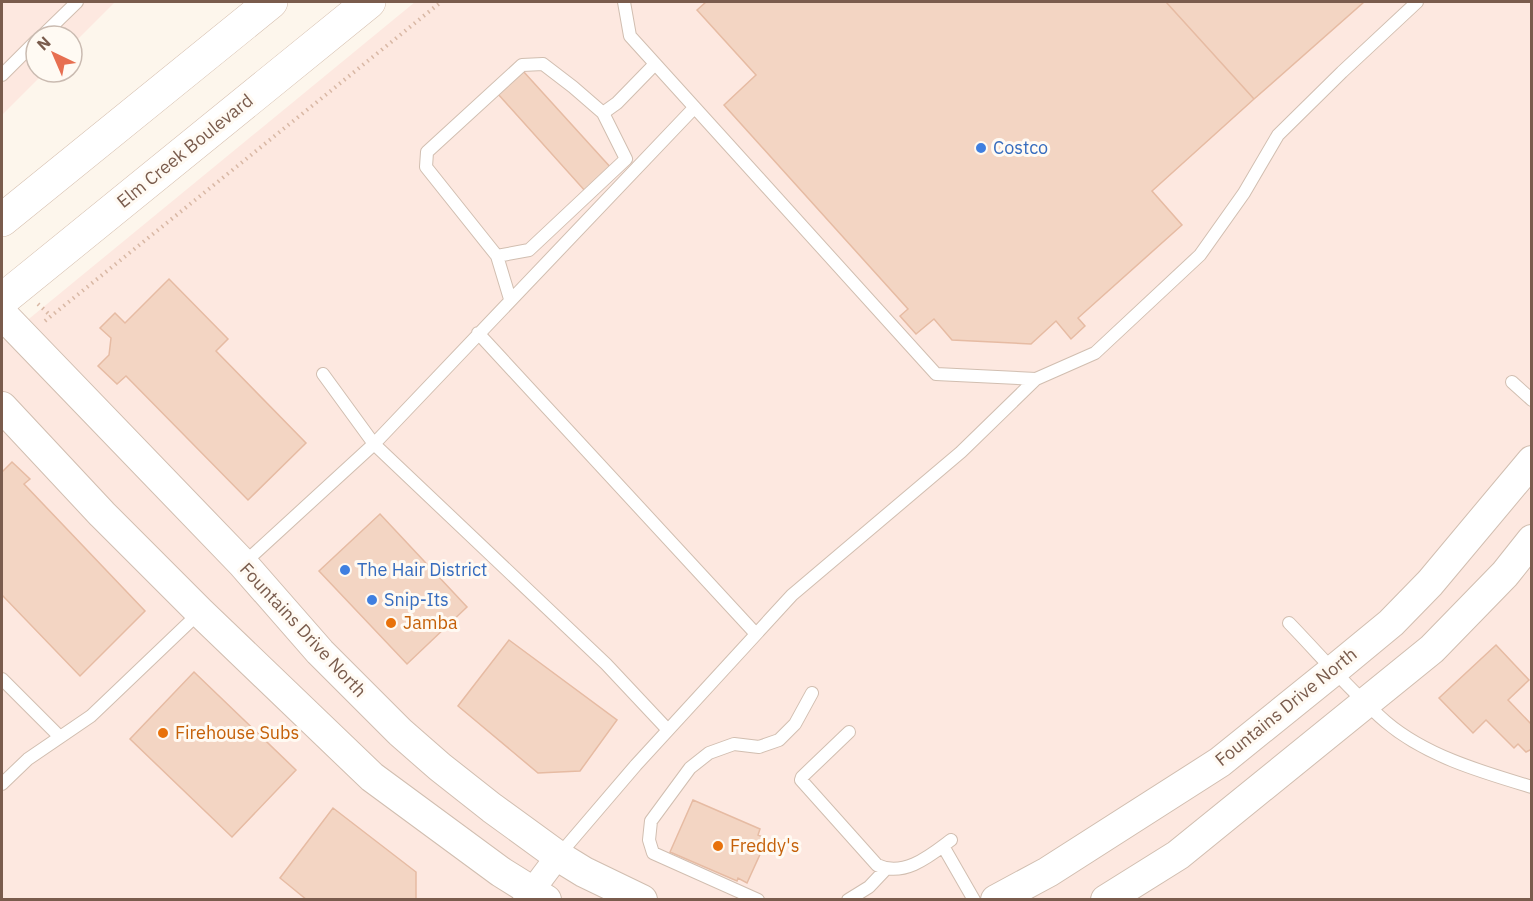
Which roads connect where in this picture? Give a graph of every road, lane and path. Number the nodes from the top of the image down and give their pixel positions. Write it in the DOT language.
graph roads {
  1 [pos="77,2"];
  2 [pos="271,2"];
  3 [pos="369,2"];
  4 [pos="441,2"];
  5 [pos="624,2"];
  6 [pos="1417,2"];
  7 [pos="54,24"];
  8 [pos="24,54"];
  9 [pos="655,64"];
  10 [pos="2,75"];
  11 [pos="694,108"];
  12 [pos="603,113"];
  13 [pos="2,220"];
  14 [pos="497,256"];
  15 [pos="510,299"];
  16 [pos="2,300"];
  17 [pos="2,314"];
  18 [pos="478,333"];
  19 [pos="25,337"];
  20 [pos="323,374"];
  21 [pos="1036,379"];
  22 [pos="1512,382"];
  23 [pos="1532,400"];
  24 [pos="2,407"];
  25 [pos="374,444"];
  26 [pos="1532,461"];
  27 [pos="1532,540"];
  28 [pos="243,564"];
  29 [pos="200,612"];
  30 [pos="1289,623"];
  31 [pos="756,634"];
  32 [pos="1334,670"];
  33 [pos="2,680"];
  34 [pos="812,693"];
  35 [pos="1366,703"];
  36 [pos="668,730"];
  37 [pos="849,732"];
  38 [pos="60,737"];
  39 [pos="2,784"];
  40 [pos="1532,787"];
  41 [pos="558,856"];
  42 [pos="886,869"];
  43 [pos="534,897"];
  44 [pos="642,900"];
  45 [pos="758,900"];
  46 [pos="848,900"];
  47 [pos="974,900"];
  48 [pos="996,900"];
  49 [pos="1106,900"];
  1 -- 7 [label="lane"];
  2 -- 13 [label="main road"];
  3 -- 16 [label="main road, Elm Creek Boulevard"];
  4 -- 19 [label="path"];
  5 -- 9 [label="lane"];
  6 -- 21 [label="lane"];
  8 -- 10 [label="lane"];
  9 -- 11 [label="lane"];
  9 -- 12 [label="lane"];
  11 -- 15 [label="lane"];
  11 -- 21 [label="lane"];
  12 -- 14 [label="lane"];
  12 -- 14 [label="lane"];
  14 -- 15 [label="lane"];
  15 -- 18 [label="lane"];
  17 -- 19 [label="street, Fountains Drive North"];
  18 -- 25 [label="lane"];
  18 -- 31 [label="lane"];
  19 -- 28 [label="street, Fountains Drive North"];
  20 -- 25 [label="lane"];
  21 -- 31 [label="lane"];
  22 -- 23 [label="lane"];
  24 -- 29 [label="street"];
  25 -- 28 [label="lane"];
  25 -- 36 [label="lane"];
  26 -- 32 [label="street, Fountains Drive North"];
  27 -- 35 [label="street"];
  28 -- 41 [label="street, Fountains Drive North"];
  29 -- 38 [label="lane"];
  29 -- 43 [label="street"];
  30 -- 32 [label="lane"];
  31 -- 36 [label="lane"];
  32 -- 35 [label="lane"];
  32 -- 48 [label="street, Fountains Drive North"];
  33 -- 38 [label="lane"];
  34 -- 45 [label="lane"];
  35 -- 40 [label="lane"];
  35 -- 49 [label="street"];
  36 -- 41 [label="lane"];
  37 -- 42 [label="lane"];
  38 -- 39 [label="lane"];
  41 -- 43 [label="street"];
  41 -- 44 [label="street, Fountains Drive North"];
  42 -- 46 [label="lane"];
  42 -- 47 [label="lane"];
}
